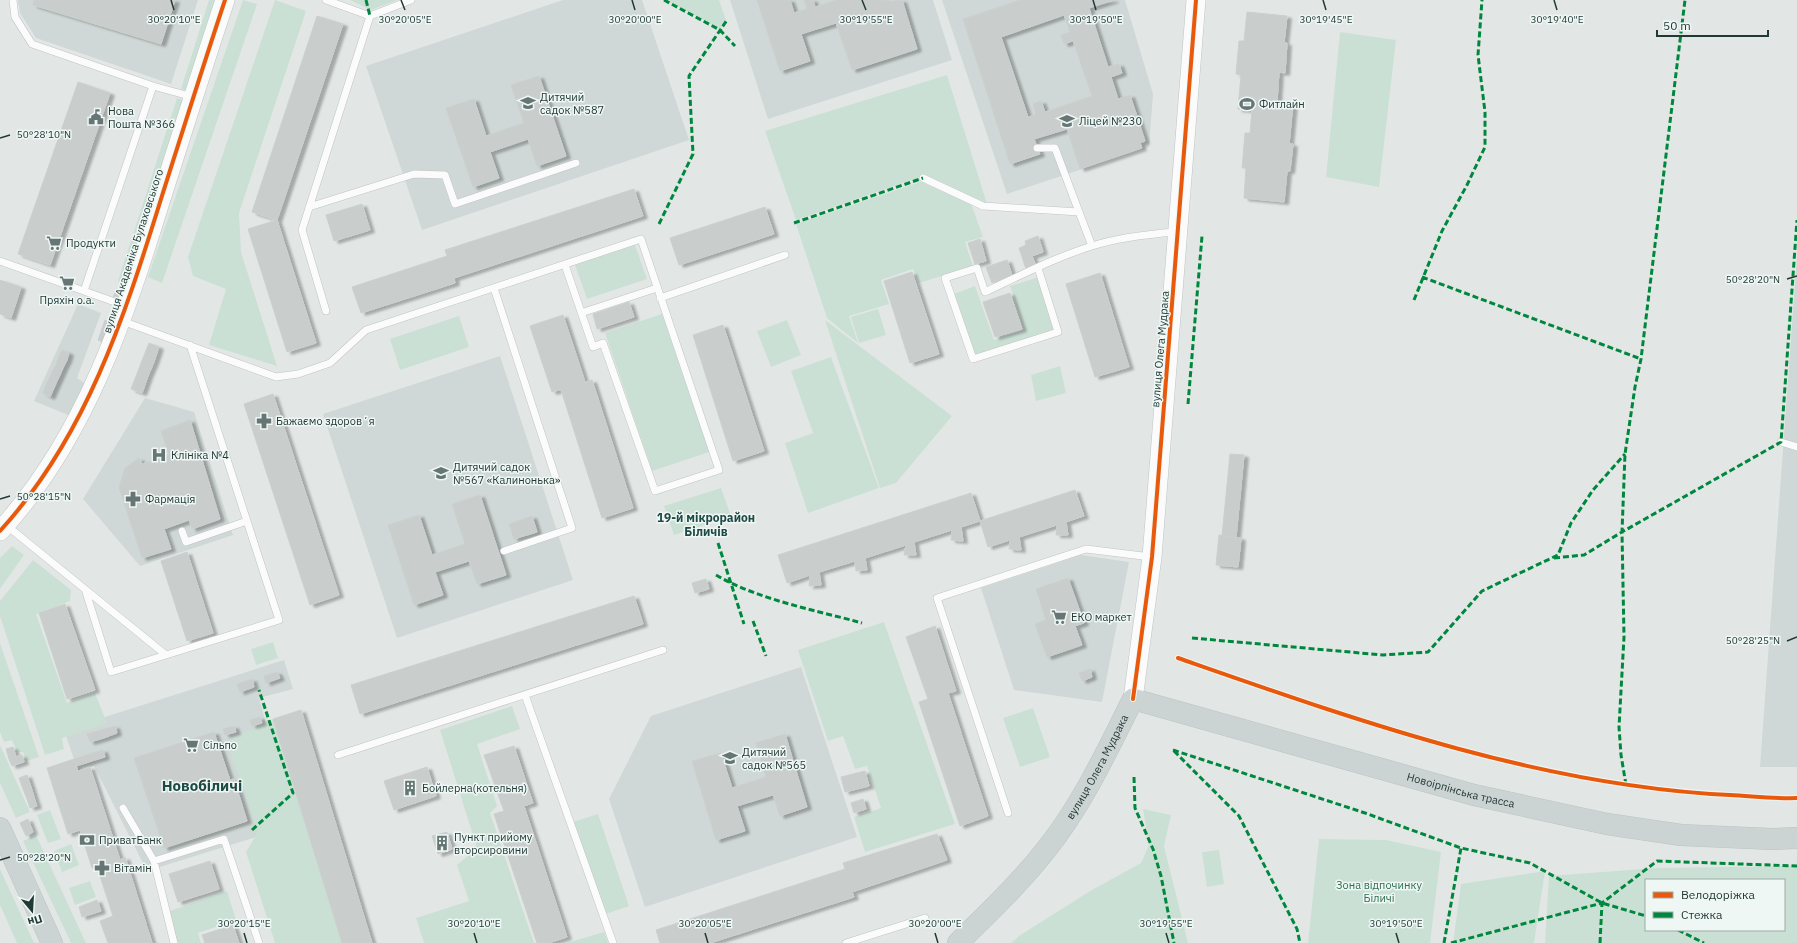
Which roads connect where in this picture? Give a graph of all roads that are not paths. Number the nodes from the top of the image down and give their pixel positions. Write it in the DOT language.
graph roads {
  1 [pos="13,0"];
  2 [pos="225,0"];
  3 [pos="326,0"];
  4 [pos="411,0"];
  5 [pos="1196,0"];
  6 [pos="370,16"];
  7 [pos="153,86"];
  8 [pos="193,96"];
  9 [pos="1037,148"];
  10 [pos="576,163"];
  11 [pos="923,178"];
  12 [pos="309,207"];
  13 [pos="1079,212"];
  14 [pos="1178,232"];
  15 [pos="1092,246"];
  16 [pos="785,255"];
  17 [pos="0,260"];
  18 [pos="565,265"];
  19 [pos="1038,268"];
  20 [pos="494,288"];
  21 [pos="657,288"];
  22 [pos="84,291"];
  23 [pos="660,298"];
  24 [pos="326,311"];
  25 [pos="124,313"];
  26 [pos="581,313"];
  27 [pos="190,345"];
  28 [pos="1780,442"];
  29 [pos="1797,447"];
  30 [pos="247,521"];
  31 [pos="3,528"];
  32 [pos="182,531"];
  33 [pos="504,551"];
  34 [pos="1152,557"];
  35 [pos="85,589"];
  36 [pos="663,650"];
  37 [pos="166,655"];
  38 [pos="525,695"];
  39 [pos="1133,698"];
  40 [pos="338,755"];
  41 [pos="123,808"];
  42 [pos="1008,814"];
  43 [pos="0,828"];
  44 [pos="1797,838"];
  45 [pos="154,861"];
  46 [pos="925,918"];
  47 [pos="52,943"];
  48 [pos="174,943"];
  49 [pos="259,943"];
  50 [pos="613,943"];
  51 [pos="846,943"];
  52 [pos="958,943"];
  1 -- 7 [label="lane"];
  2 -- 8 [label="street, вулиця Академіка Булаховського"];
  3 -- 6 [label="lane"];
  4 -- 6 [label="lane"];
  5 -- 14 [label="street, вулиця Олега Мудрака"];
  6 -- 12 [label="lane"];
  7 -- 8 [label="lane"];
  7 -- 22 [label="lane"];
  8 -- 25 [label="street, вулиця Академіка Булаховського"];
  9 -- 13 [label="lane"];
  10 -- 12 [label="lane"];
  11 -- 13 [label="lane"];
  12 -- 24 [label="lane"];
  13 -- 15 [label="lane"];
  14 -- 15 [label="lane"];
  14 -- 34 [label="street, вулиця Олега Мудрака"];
  15 -- 19 [label="lane"];
  16 -- 23 [label="lane"];
  17 -- 22 [label="lane"];
  18 -- 20 [label="lane"];
  18 -- 21 [label="lane"];
  18 -- 26 [label="lane"];
  19 -- 19 [label="lane"];
  20 -- 27 [label="lane"];
  20 -- 33 [label="lane"];
  21 -- 23 [label="lane"];
  21 -- 26 [label="lane"];
  22 -- 25 [label="lane"];
  23 -- 26 [label="lane"];
  25 -- 27 [label="lane"];
  25 -- 31 [label="street, вулиця Академіка Булаховського"];
  27 -- 30 [label="lane"];
  28 -- 29 [label="lane"];
  30 -- 32 [label="lane"];
  30 -- 37 [label="lane"];
  31 -- 35 [label="lane"];
  34 -- 39 [label="street, вулиця Олега Мудрака"];
  34 -- 42 [label="lane"];
  35 -- 37 [label="lane"];
  35 -- 37 [label="lane"];
  36 -- 38 [label="lane"];
  38 -- 40 [label="lane"];
  38 -- 50 [label="lane"];
  39 -- 44 [label="main road, Новоірпінська трасса"];
  39 -- 52 [label="main road, вулиця Олега Мудрака"];
  41 -- 45 [label="lane"];
  43 -- 47 [label="main road"];
  45 -- 48 [label="lane"];
  45 -- 49 [label="lane"];
  46 -- 51 [label="lane"];
}
